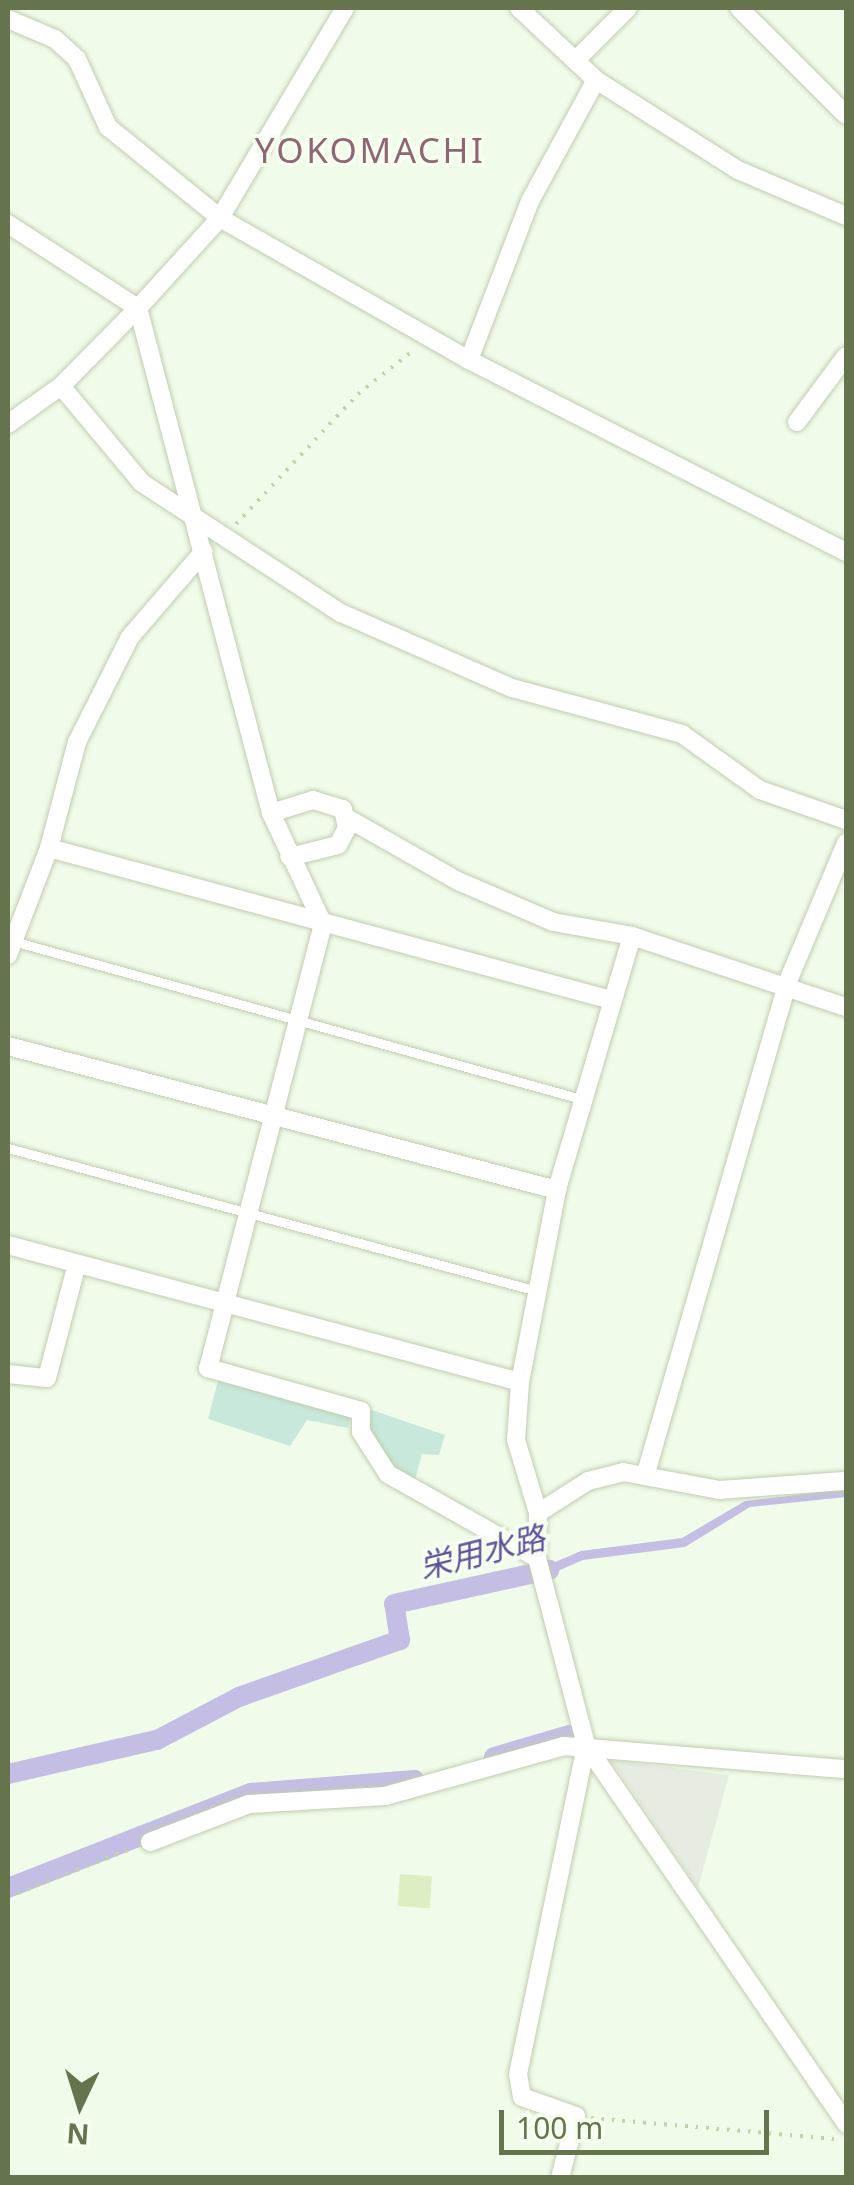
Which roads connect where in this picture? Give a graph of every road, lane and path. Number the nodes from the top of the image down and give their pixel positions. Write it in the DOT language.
graph roads {
  1 [pos="345,8"];
  2 [pos="519,8"];
  3 [pos="628,8"];
  4 [pos="739,8"];
  5 [pos="8,19"];
  6 [pos="577,60"];
  7 [pos="596,80"];
  8 [pos="846,115"];
  9 [pos="846,216"];
  10 [pos="220,218"];
  11 [pos="8,224"];
  12 [pos="138,308"];
  13 [pos="430,337"];
  14 [pos="846,356"];
  15 [pos="469,360"];
  16 [pos="61,386"];
  17 [pos="797,422"];
  18 [pos="8,424"];
  19 [pos="196,513"];
  20 [pos="228,533"];
  21 [pos="204,552"];
  22 [pos="846,552"];
  23 [pos="271,813"];
  24 [pos="347,818"];
  25 [pos="846,820"];
  26 [pos="846,844"];
  27 [pos="48,848"];
  28 [pos="289,857"];
  29 [pos="323,924"];
  30 [pos="632,936"];
  31 [pos="10,948"];
  32 [pos="788,981"];
  33 [pos="611,1000"];
  34 [pos="846,1007"];
  35 [pos="299,1018"];
  36 [pos="8,1046"];
  37 [pos="582,1098"];
  38 [pos="273,1113"];
  39 [pos="8,1148"];
  40 [pos="557,1190"];
  41 [pos="247,1208"];
  42 [pos="8,1245"];
  43 [pos="77,1264"];
  44 [pos="543,1292"];
  45 [pos="222,1301"];
  46 [pos="8,1374"];
  47 [pos="520,1382"];
  48 [pos="646,1473"];
  49 [pos="846,1481"];
  50 [pos="538,1514"];
  51 [pos="536,1558"];
  52 [pos="586,1745"];
  53 [pos="846,1769"];
  54 [pos="150,1842"];
  55 [pos="8,1897"];
  56 [pos="576,2116"];
  57 [pos="846,2124"];
  58 [pos="846,2140"];
  59 [pos="560,2178"];
  1 -- 10 [label="street"];
  2 -- 6 [label="street"];
  3 -- 6 [label="street"];
  4 -- 8 [label="street"];
  5 -- 10 [label="street"];
  6 -- 7 [label="street"];
  7 -- 9 [label="street"];
  7 -- 15 [label="street"];
  10 -- 12 [label="street"];
  10 -- 13 [label="street"];
  11 -- 12 [label="street"];
  12 -- 16 [label="street"];
  12 -- 19 [label="street"];
  13 -- 15 [label="street"];
  13 -- 20 [label="path"];
  14 -- 17 [label="street"];
  15 -- 22 [label="street"];
  16 -- 18 [label="street"];
  16 -- 19 [label="street"];
  19 -- 20 [label="street"];
  19 -- 21 [label="street"];
  20 -- 25 [label="street"];
  21 -- 23 [label="street"];
  21 -- 27 [label="street"];
  23 -- 24 [label="street"];
  23 -- 28 [label="street"];
  24 -- 28 [label="street"];
  24 -- 30 [label="street"];
  26 -- 32 [label="street"];
  27 -- 29 [label="street"];
  27 -- 31 [label="street"];
  28 -- 29 [label="street"];
  29 -- 33 [label="street"];
  29 -- 35 [label="street"];
  30 -- 32 [label="street"];
  30 -- 33 [label="street"];
  31 -- 35 [label="lane"];
  32 -- 34 [label="street"];
  32 -- 48 [label="street"];
  33 -- 37 [label="street"];
  35 -- 37 [label="lane"];
  35 -- 38 [label="street"];
  36 -- 38 [label="street"];
  37 -- 40 [label="street"];
  38 -- 40 [label="street"];
  38 -- 41 [label="street"];
  39 -- 41 [label="lane"];
  40 -- 44 [label="street"];
  41 -- 44 [label="lane"];
  41 -- 45 [label="street"];
  42 -- 43 [label="street"];
  43 -- 45 [label="street"];
  43 -- 46 [label="street"];
  44 -- 47 [label="street"];
  45 -- 47 [label="street"];
  45 -- 51 [label="street"];
  47 -- 50 [label="street"];
  48 -- 49 [label="street"];
  48 -- 50 [label="street"];
  50 -- 51 [label="street"];
  51 -- 52 [label="street"];
  52 -- 53 [label="street"];
  52 -- 54 [label="street"];
  52 -- 56 [label="street"];
  52 -- 57 [label="street"];
  54 -- 55 [label="path"];
  56 -- 58 [label="path"];
  56 -- 59 [label="street"];
}
